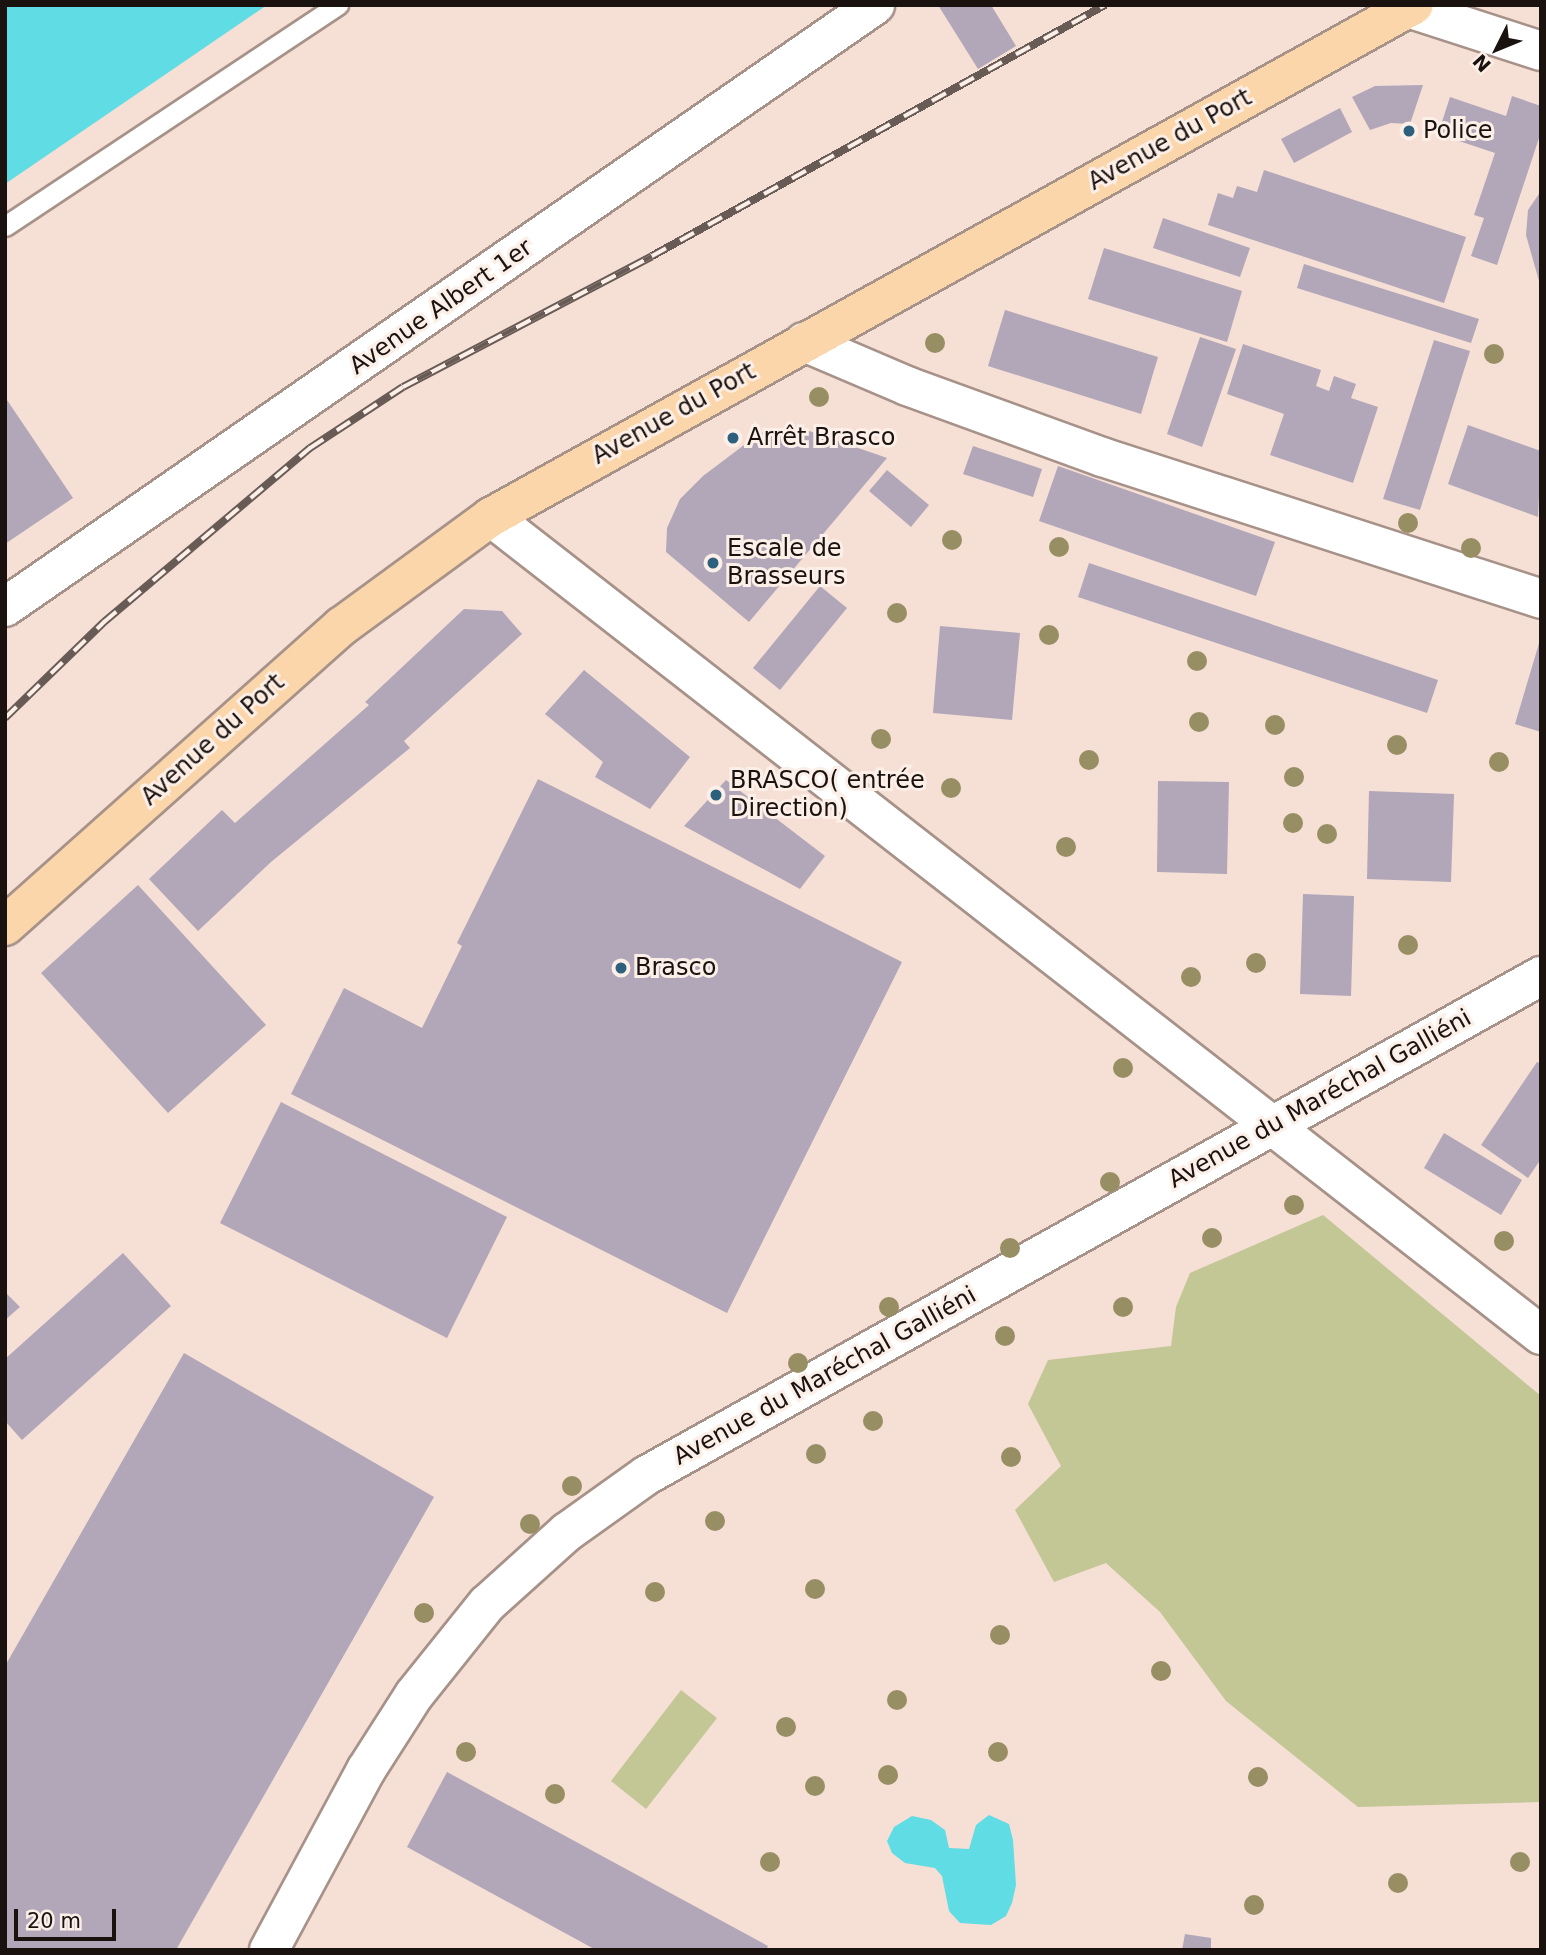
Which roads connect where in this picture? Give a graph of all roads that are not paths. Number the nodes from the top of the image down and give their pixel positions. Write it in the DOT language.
graph roads {
  1 [pos="338,5"];
  2 [pos="875,5"];
  3 [pos="1411,7"];
  4 [pos="1541,51"];
  5 [pos="5,226"];
  6 [pos="804,342"];
  7 [pos="491,517"];
  8 [pos="1541,598"];
  9 [pos="5,607"];
  10 [pos="5,926"];
  11 [pos="1541,976"];
  12 [pos="1273,1126"];
  13 [pos="1541,1335"];
  14 [pos="268,1950"];
  1 -- 5 [label="lane"];
  2 -- 9 [label="street, Avenue Albert 1er"];
  3 -- 4 [label="street"];
  3 -- 6 [label="main road, Avenue du Port"];
  6 -- 7 [label="main road, Avenue du Port"];
  6 -- 8 [label="street"];
  7 -- 10 [label="main road, Avenue du Port"];
  7 -- 12 [label="street"];
  11 -- 12 [label="street, Avenue du Maréchal Galliéni"];
  12 -- 13 [label="street"];
  12 -- 14 [label="street, Avenue du Maréchal Galliéni"];
}
